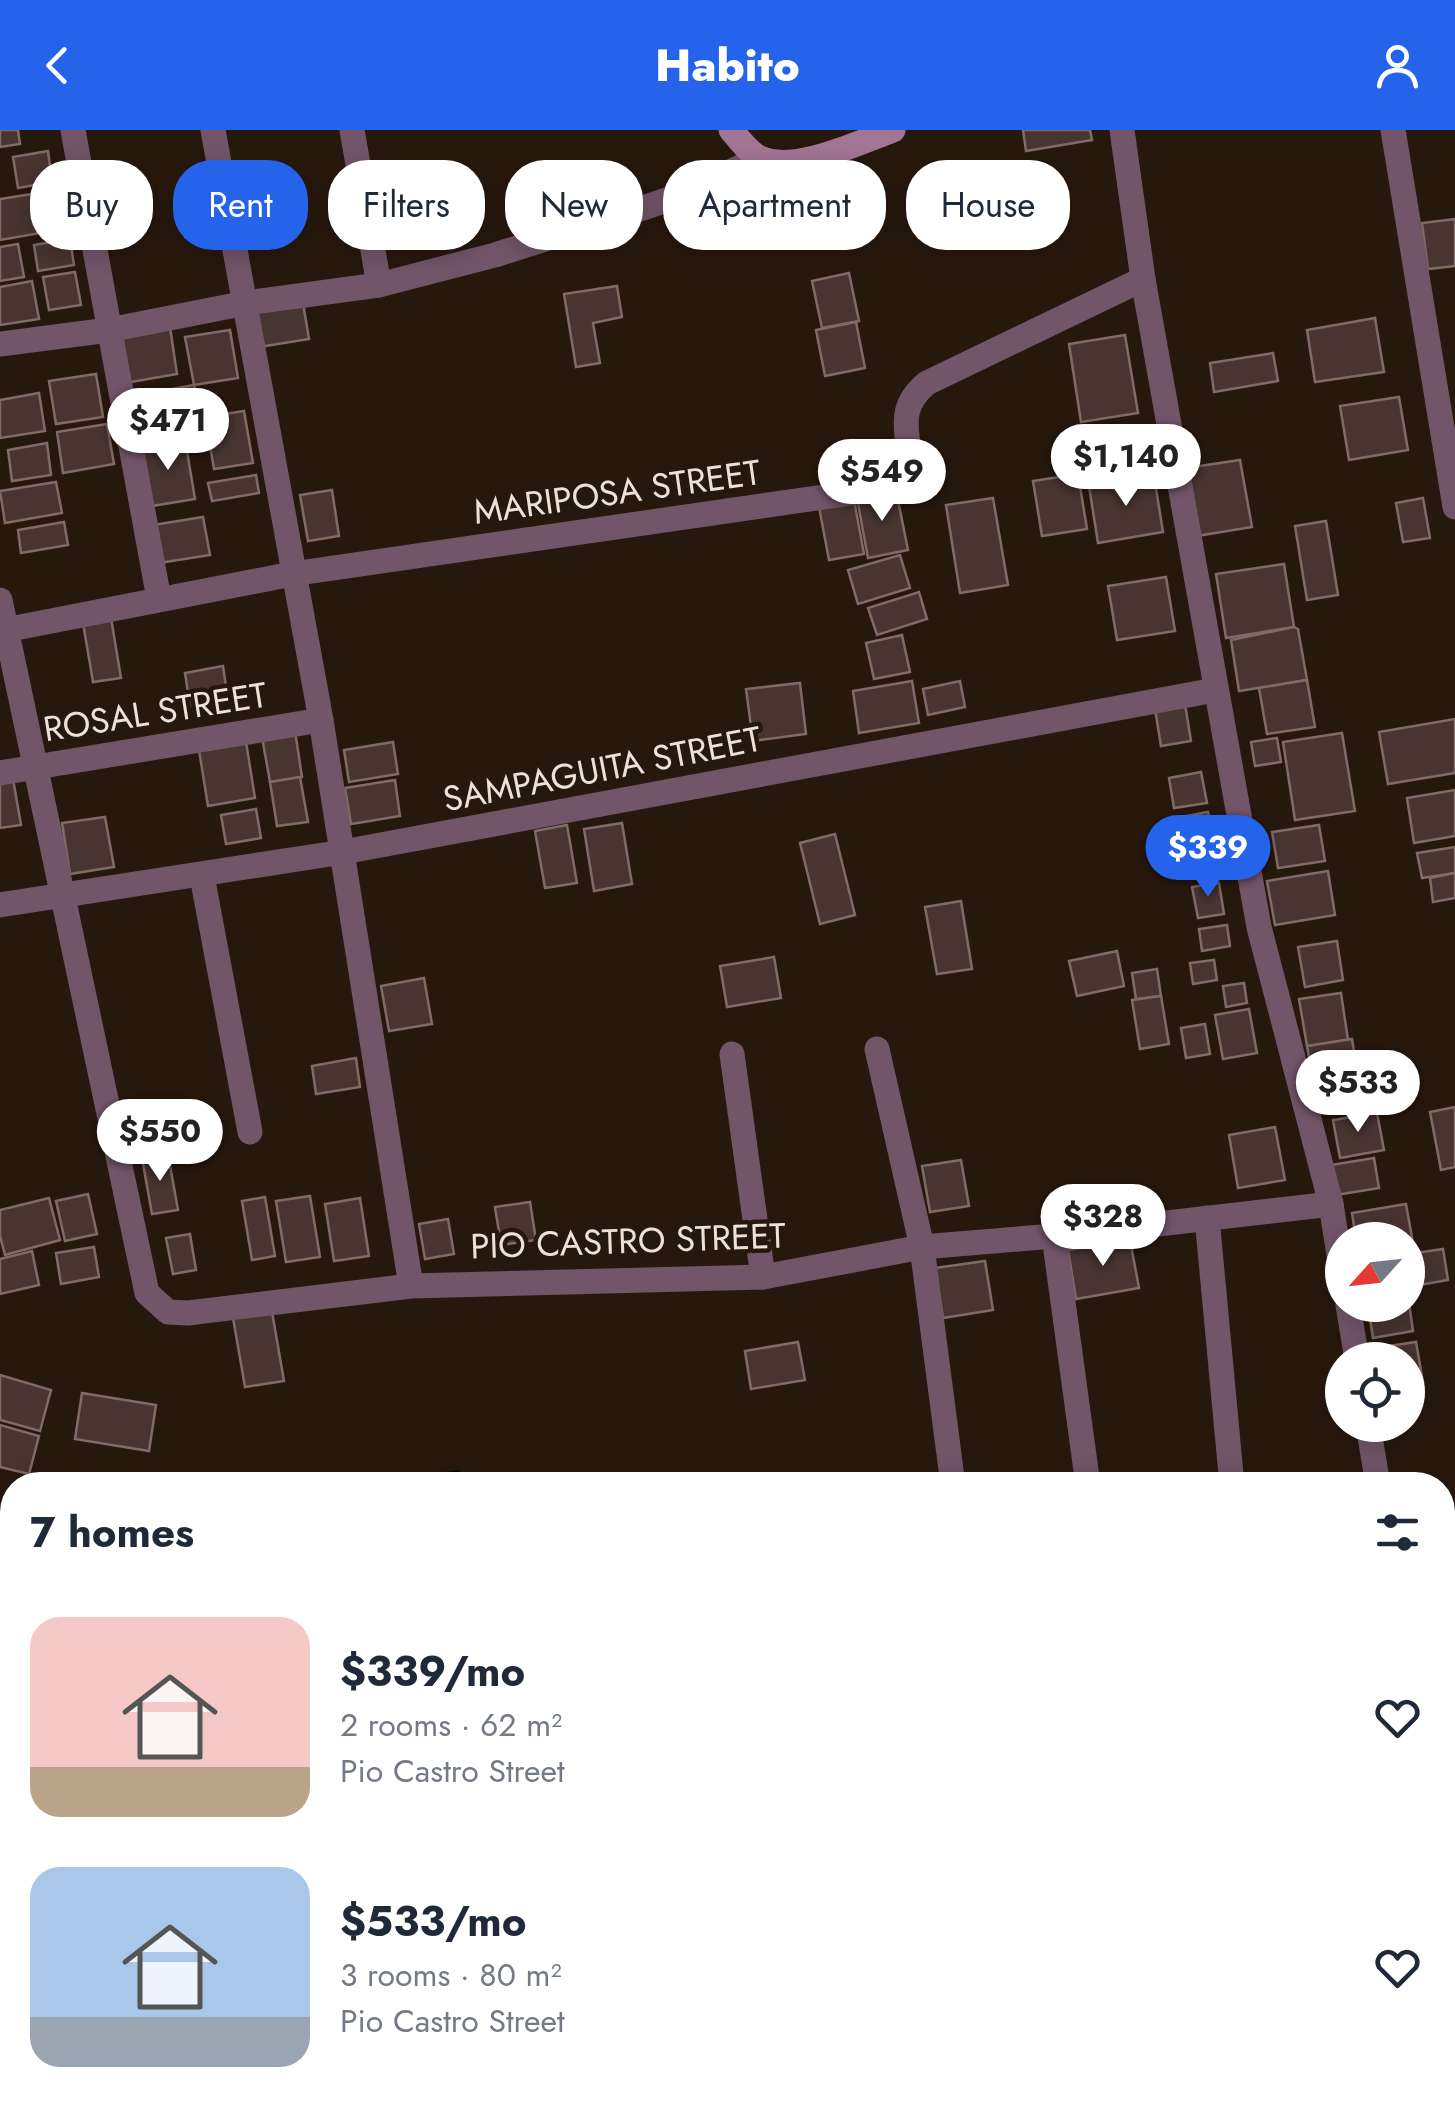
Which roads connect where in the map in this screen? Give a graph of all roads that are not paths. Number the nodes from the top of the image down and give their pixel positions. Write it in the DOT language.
graph roads {
  1 [pos="73,130"];
  2 [pos="213,130"];
  3 [pos="352,130"];
  4 [pos="731,130"];
  5 [pos="894,130"];
  6 [pos="1122,130"];
  7 [pos="1393,130"];
  8 [pos="759,158"];
  9 [pos="1143,279"];
  10 [pos="378,285"];
  11 [pos="246,303"];
  12 [pos="109,330"];
  13 [pos="0,344"];
  14 [pos="1455,507"];
  15 [pos="292,574"];
  16 [pos="159,599"];
  17 [pos="0,600"];
  18 [pos="2,630"];
  19 [pos="1215,690"];
  20 [pos="322,720"];
  21 [pos="33,767"];
  22 [pos="0,773"];
  23 [pos="343,852"];
  24 [pos="202,876"];
  25 [pos="61,895"];
  26 [pos="0,905"];
  27 [pos="877,1049"];
  28 [pos="732,1054"];
  29 [pos="250,1132"];
  30 [pos="1330,1204"];
  31 [pos="1207,1218"];
  32 [pos="1333,1222"];
  33 [pos="1054,1236"];
  34 [pos="922,1247"];
  35 [pos="763,1276"];
  36 [pos="410,1286"];
  37 [pos="1371,1442"];
  38 [pos="951,1472"];
  39 [pos="1086,1472"];
  40 [pos="1231,1472"];
  41 [pos="1376,1472"];
  1 -- 12 [label="street"];
  2 -- 11 [label="street"];
  3 -- 10 [label="street"];
  4 -- 8 [label="street"];
  5 -- 8 [label="street"];
  6 -- 9 [label="street"];
  7 -- 14 [label="street"];
  8 -- 10 [label="street"];
  9 -- 15 [label="street, MARIPOSA STREET"];
  9 -- 19 [label="street"];
  10 -- 11 [label="street"];
  11 -- 12 [label="street"];
  11 -- 15 [label="street"];
  12 -- 13 [label="street"];
  12 -- 16 [label="street"];
  15 -- 16 [label="street, MARIPOSA STREET"];
  15 -- 20 [label="street"];
  16 -- 18 [label="street, MARIPOSA STREET"];
  17 -- 18 [label="street, PIO CASTRO STREET"];
  18 -- 21 [label="street, PIO CASTRO STREET"];
  19 -- 23 [label="street, SAMPAGUITA STREET"];
  19 -- 30 [label="street"];
  20 -- 21 [label="street, ROSAL STREET"];
  20 -- 23 [label="street"];
  21 -- 22 [label="street, ROSAL STREET"];
  21 -- 25 [label="street, PIO CASTRO STREET"];
  23 -- 24 [label="street, SAMPAGUITA STREET"];
  23 -- 36 [label="street"];
  24 -- 25 [label="street, SAMPAGUITA STREET"];
  24 -- 29 [label="street"];
  25 -- 26 [label="street, SAMPAGUITA STREET"];
  25 -- 36 [label="street, PIO CASTRO STREET"];
  27 -- 34 [label="street"];
  28 -- 35 [label="street"];
  30 -- 31 [label="street, PIO CASTRO STREET"];
  30 -- 32 [label="street"];
  31 -- 33 [label="street, PIO CASTRO STREET"];
  31 -- 40 [label="street"];
  33 -- 34 [label="street, PIO CASTRO STREET"];
  33 -- 39 [label="street"];
  34 -- 35 [label="street, PIO CASTRO STREET"];
  34 -- 38 [label="street"];
  35 -- 36 [label="street, PIO CASTRO STREET"];
  37 -- 41 [label="street"];
}
